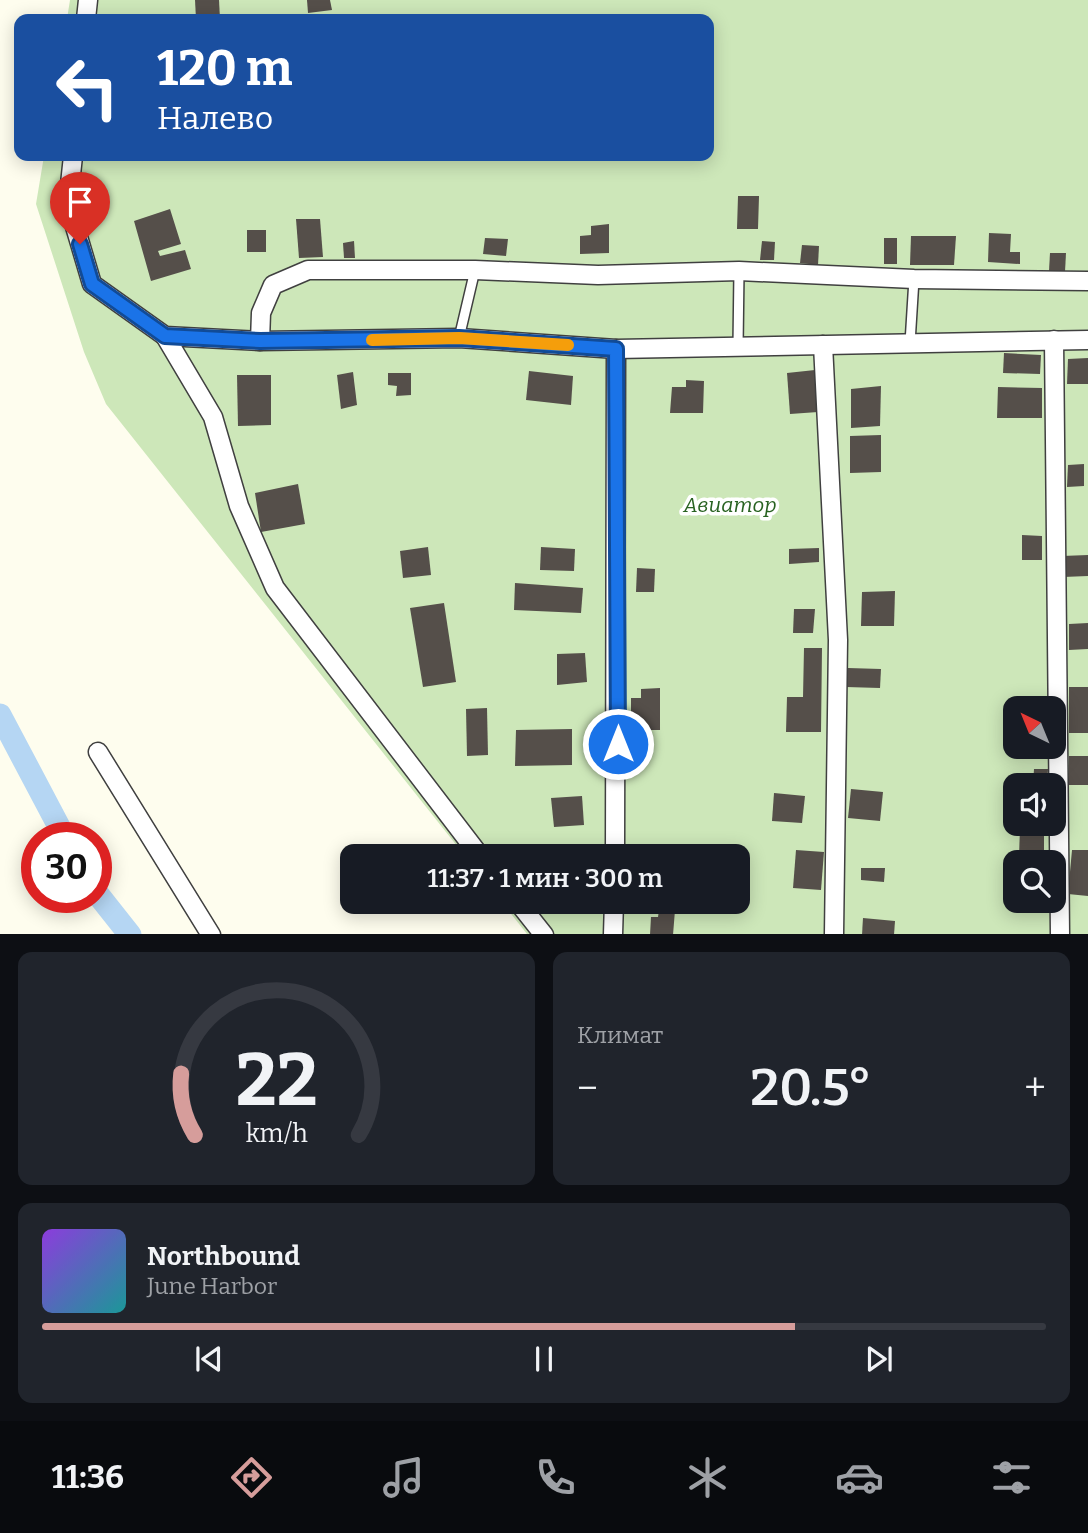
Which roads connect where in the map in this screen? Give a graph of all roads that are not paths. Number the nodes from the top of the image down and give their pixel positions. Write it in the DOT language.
graph roads {
  1 [pos="72,161"];
  2 [pos="475,270"];
  3 [pos="739,271"];
  4 [pos="914,279"];
  5 [pos="1088,281"];
  6 [pos="165,336"];
  7 [pos="459,338"];
  8 [pos="1054,340"];
  9 [pos="1088,340"];
  10 [pos="260,341"];
  11 [pos="910,343"];
  12 [pos="823,345"];
  13 [pos="738,346"];
  14 [pos="616,349"];
  15 [pos="98,752"];
  16 [pos="471,844"];
  17 [pos="615,844"];
  18 [pos="528,914"];
  19 [pos="614,914"];
  20 [pos="211,934"];
  21 [pos="544,934"];
  22 [pos="613,934"];
  23 [pos="834,934"];
  24 [pos="1060,934"];
  1 -- 6 [label="street"];
  2 -- 3 [label="street"];
  2 -- 7 [label="lane"];
  2 -- 10 [label="street"];
  3 -- 4 [label="street"];
  3 -- 13 [label="lane"];
  4 -- 5 [label="street"];
  4 -- 11 [label="lane"];
  6 -- 10 [label="street"];
  6 -- 16 [label="street"];
  7 -- 10 [label="street"];
  7 -- 14 [label="street"];
  8 -- 9 [label="street"];
  8 -- 11 [label="street"];
  8 -- 24 [label="street"];
  11 -- 12 [label="street"];
  12 -- 13 [label="street"];
  12 -- 23 [label="street"];
  13 -- 14 [label="street"];
  14 -- 17 [label="street"];
  15 -- 20 [label="street"];
  18 -- 21 [label="street"];
  19 -- 22 [label="street"];
}
